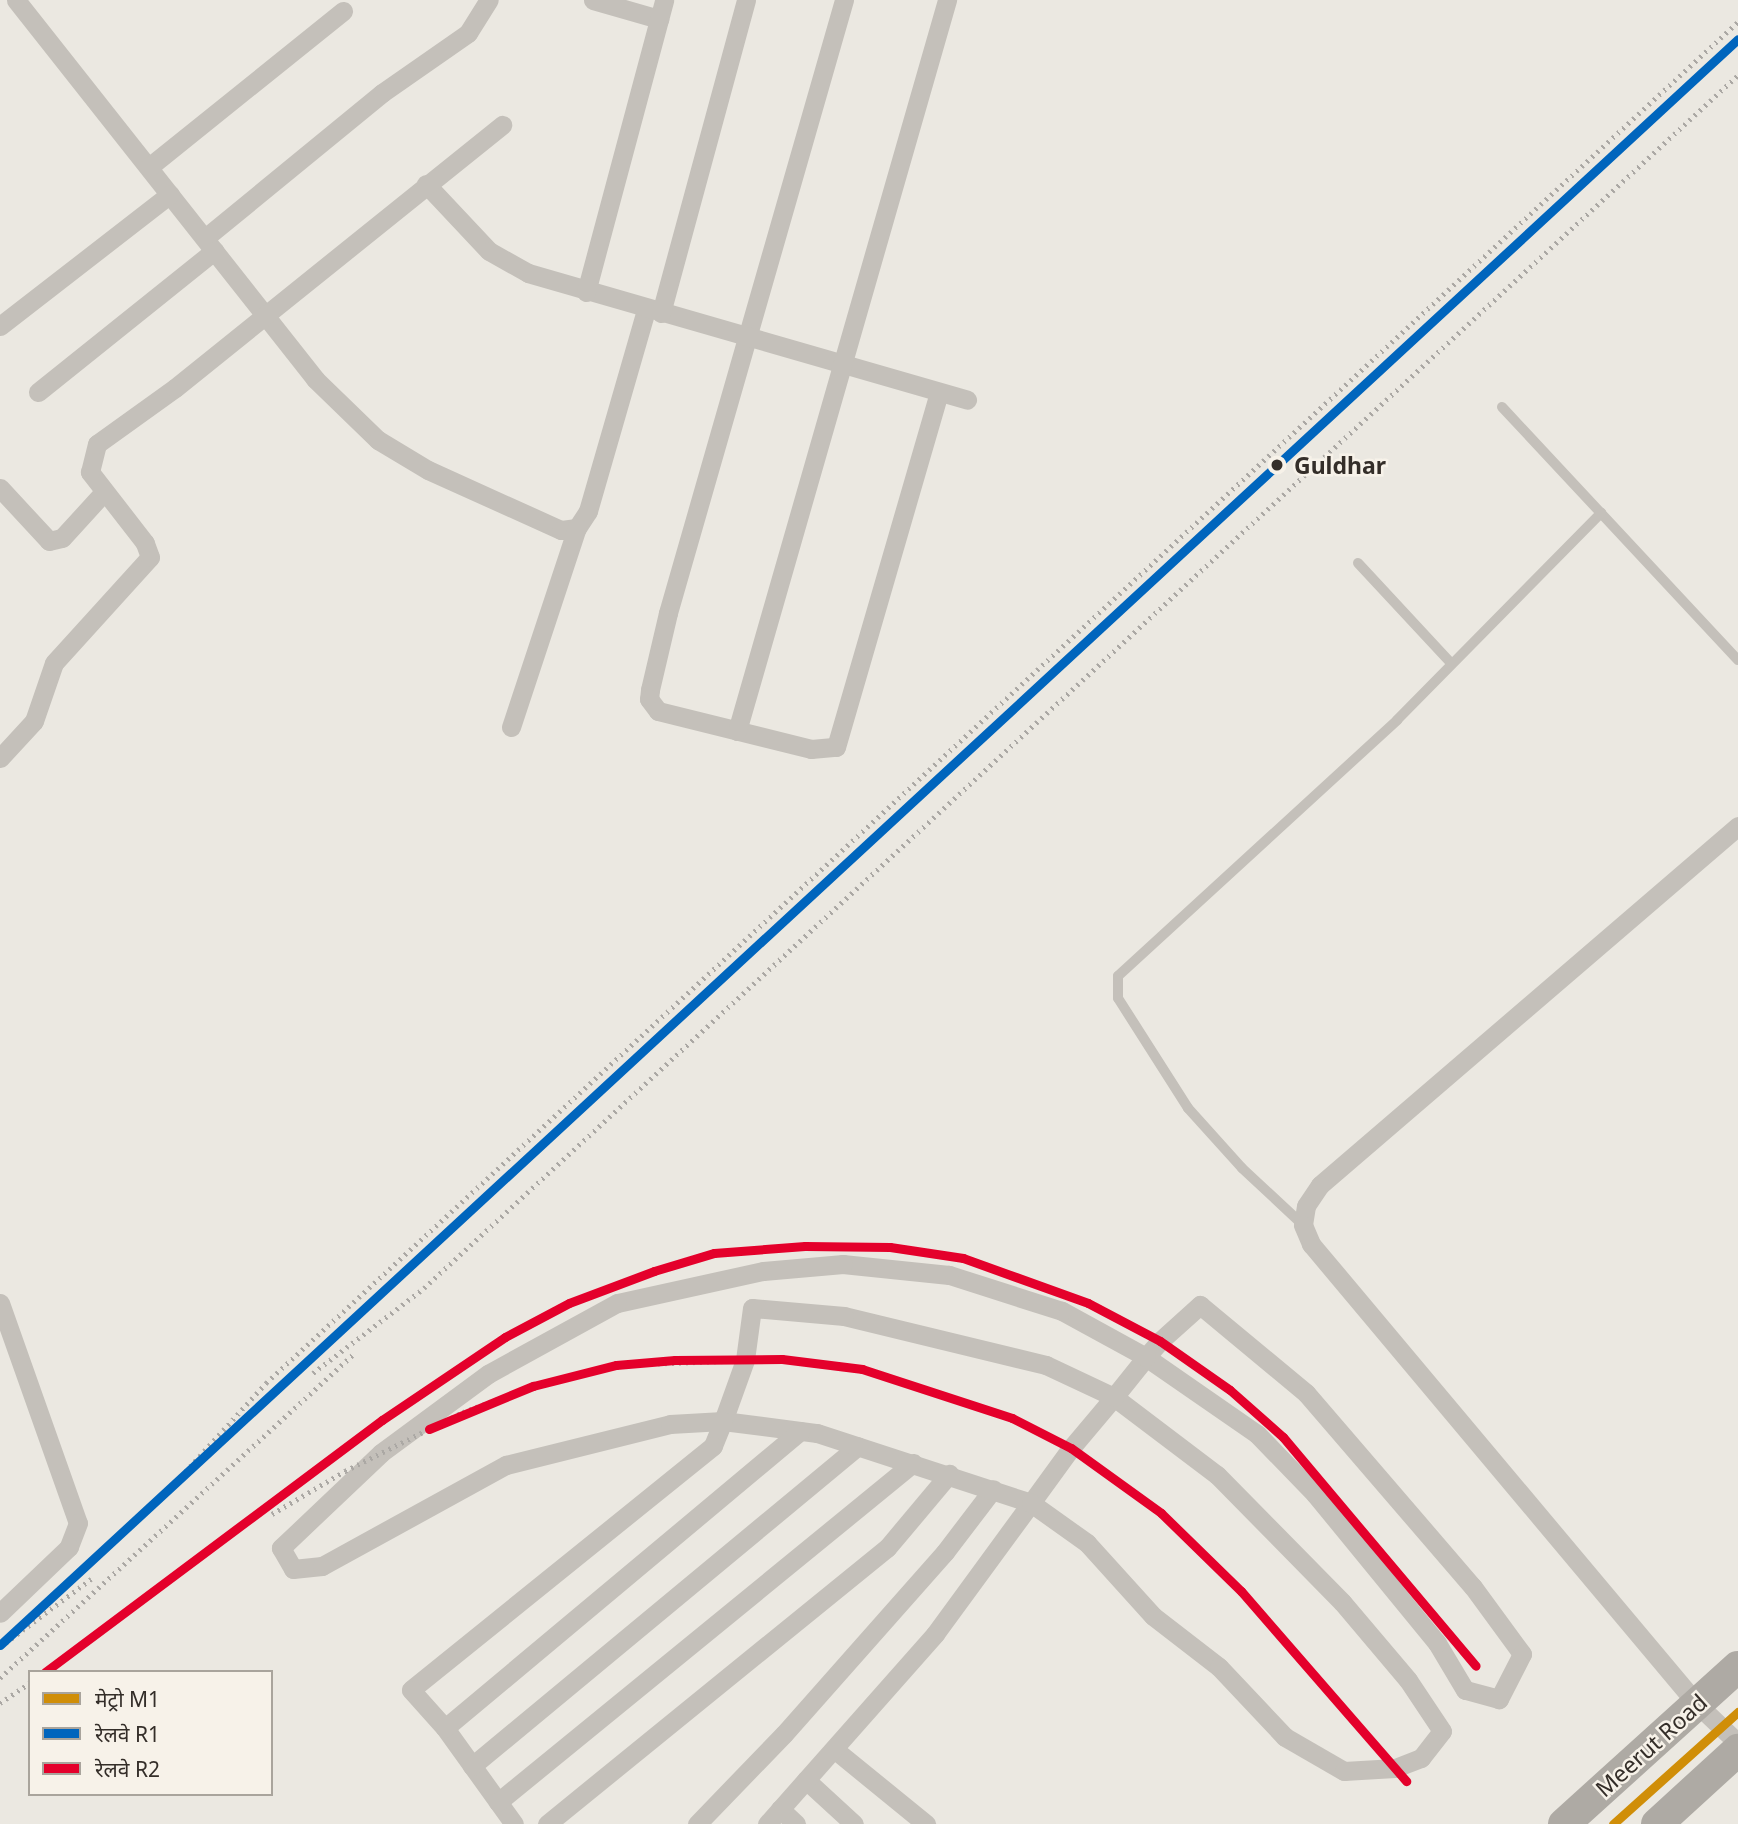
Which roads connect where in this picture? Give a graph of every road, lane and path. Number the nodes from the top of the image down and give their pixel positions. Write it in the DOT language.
graph roads {
  1 [pos="16,0"];
  2 [pos="489,0"];
  3 [pos="593,0"];
  4 [pos="746,0"];
  5 [pos="845,0"];
  6 [pos="947,0"];
  7 [pos="662,9"];
  8 [pos="343,11"];
  9 [pos="502,125"];
  10 [pos="149,167"];
  11 [pos="426,184"];
  12 [pos="170,194"];
  13 [pos="210,244"];
  14 [pos="586,292"];
  15 [pos="654,311"];
  16 [pos="265,314"];
  17 [pos="0,326"];
  18 [pos="749,336"];
  19 [pos="844,364"];
  20 [pos="38,392"];
  21 [pos="939,393"];
  22 [pos="967,400"];
  23 [pos="1502,407"];
  24 [pos="0,488"];
  25 [pos="104,492"];
  26 [pos="1601,513"];
  27 [pos="577,528"];
  28 [pos="1358,563"];
  29 [pos="1738,660"];
  30 [pos="1451,663"];
  31 [pos="511,727"];
  32 [pos="737,731"];
  33 [pos="0,758"];
  34 [pos="1738,826"];
  35 [pos="1303,1225"];
  36 [pos="0,1303"];
  37 [pos="1146,1357"];
  38 [pos="1114,1397"];
  39 [pos="723,1421"];
  40 [pos="800,1431"];
  41 [pos="858,1446"];
  42 [pos="914,1463"];
  43 [pos="949,1474"];
  44 [pos="993,1489"];
  45 [pos="1031,1503"];
  46 [pos="0,1613"];
  47 [pos="1738,1667"];
  48 [pos="1696,1703"];
  49 [pos="445,1728"];
  50 [pos="1738,1743"];
  51 [pos="834,1749"];
  52 [pos="1738,1750"];
  53 [pos="472,1766"];
  54 [pos="806,1780"];
  55 [pos="498,1802"];
  56 [pos="780,1809"];
  57 [pos="514,1824"];
  58 [pos="547,1824"];
  59 [pos="698,1824"];
  60 [pos="767,1824"];
  61 [pos="796,1824"];
  62 [pos="854,1824"];
  63 [pos="926,1824"];
  64 [pos="1564,1824"];
  65 [pos="1657,1824"];
  1 -- 10 [label="street"];
  2 -- 13 [label="street"];
  3 -- 7 [label="street"];
  4 -- 15 [label="street"];
  5 -- 18 [label="street"];
  6 -- 19 [label="street"];
  7 -- 14 [label="street"];
  8 -- 10 [label="street"];
  9 -- 11 [label="street"];
  10 -- 12 [label="street"];
  11 -- 14 [label="street"];
  11 -- 16 [label="street"];
  12 -- 13 [label="street"];
  12 -- 17 [label="street"];
  13 -- 16 [label="street"];
  13 -- 20 [label="street"];
  14 -- 15 [label="street"];
  15 -- 18 [label="street"];
  15 -- 27 [label="street"];
  16 -- 25 [label="street"];
  16 -- 27 [label="street"];
  18 -- 19 [label="street"];
  18 -- 32 [label="street"];
  19 -- 21 [label="street"];
  19 -- 32 [label="street"];
  21 -- 22 [label="street"];
  21 -- 32 [label="street"];
  23 -- 26 [label="lane"];
  24 -- 25 [label="street"];
  25 -- 33 [label="street"];
  26 -- 29 [label="lane"];
  26 -- 30 [label="lane"];
  27 -- 31 [label="street"];
  28 -- 30 [label="lane"];
  30 -- 35 [label="lane"];
  34 -- 35 [label="street"];
  35 -- 48 [label="street"];
  36 -- 46 [label="street"];
  37 -- 37 [label="street"];
  37 -- 38 [label="street"];
  37 -- 39 [label="street"];
  38 -- 39 [label="street"];
  38 -- 45 [label="street"];
  38 -- 45 [label="street"];
  39 -- 40 [label="street"];
  39 -- 49 [label="street"];
  40 -- 41 [label="street"];
  40 -- 49 [label="street"];
  41 -- 42 [label="street"];
  41 -- 53 [label="street"];
  42 -- 43 [label="street"];
  42 -- 55 [label="street"];
  43 -- 44 [label="street"];
  43 -- 58 [label="street"];
  44 -- 45 [label="street"];
  44 -- 59 [label="street"];
  45 -- 51 [label="street"];
  47 -- 48 [label="highway, Meerut Road"];
  48 -- 50 [label="street"];
  48 -- 64 [label="highway, Meerut Road"];
  49 -- 53 [label="street"];
  51 -- 54 [label="street"];
  51 -- 63 [label="street"];
  52 -- 65 [label="highway"];
  53 -- 55 [label="street"];
  54 -- 56 [label="street"];
  54 -- 62 [label="street"];
  55 -- 57 [label="street"];
  56 -- 60 [label="street"];
  56 -- 61 [label="street"];
}
